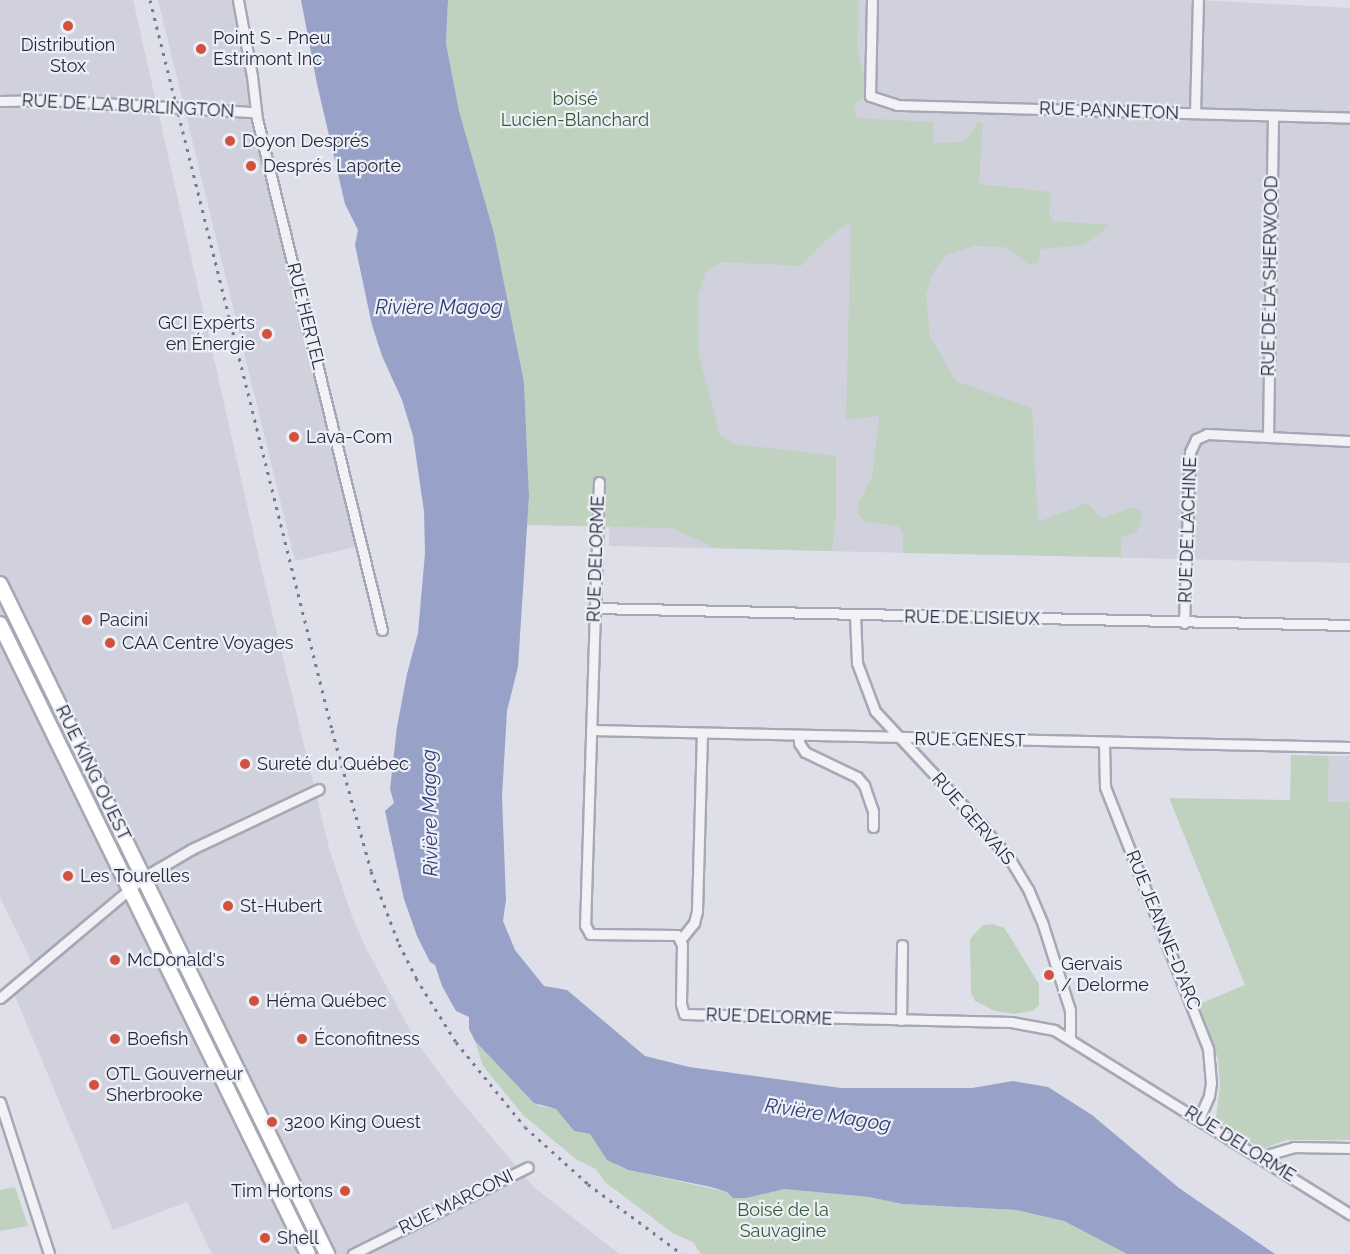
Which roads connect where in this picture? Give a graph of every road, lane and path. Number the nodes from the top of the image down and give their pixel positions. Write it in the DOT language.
graph roads {
  1 [pos="238,0"];
  2 [pos="872,0"];
  3 [pos="1198,0"];
  4 [pos="0,101"];
  5 [pos="255,112"];
  6 [pos="1195,113"];
  7 [pos="1273,116"];
  8 [pos="1350,118"];
  9 [pos="1268,436"];
  10 [pos="1350,441"];
  11 [pos="599,482"];
  12 [pos="0,584"];
  13 [pos="594,608"];
  14 [pos="855,615"];
  15 [pos="1184,623"];
  16 [pos="0,624"];
  17 [pos="1350,625"];
  18 [pos="382,630"];
  19 [pos="591,730"];
  20 [pos="702,734"];
  21 [pos="799,735"];
  22 [pos="898,738"];
  23 [pos="1104,743"];
  24 [pos="1350,747"];
  25 [pos="319,789"];
  26 [pos="873,827"];
  27 [pos="144,877"];
  28 [pos="129,888"];
  29 [pos="681,939"];
  30 [pos="902,945"];
  31 [pos="0,999"];
  32 [pos="901,1020"];
  33 [pos="1070,1037"];
  34 [pos="0,1102"];
  35 [pos="1199,1118"];
  36 [pos="1350,1148"];
  37 [pos="1265,1160"];
  38 [pos="528,1167"];
  39 [pos="1350,1214"];
  40 [pos="49,1254"];
  41 [pos="308,1254"];
  42 [pos="327,1254"];
  43 [pos="352,1254"];
  1 -- 5 [label="street, RUE HERTEL"];
  2 -- 6 [label="street, RUE PANNETON"];
  3 -- 6 [label="street"];
  4 -- 5 [label="street, RUE DE LA BURLINGTON"];
  5 -- 18 [label="street, RUE HERTEL"];
  6 -- 7 [label="street, RUE PANNETON"];
  7 -- 8 [label="street, RUE PANNETON"];
  7 -- 9 [label="street, RUE DE LA SHERWOOD"];
  9 -- 10 [label="street"];
  9 -- 15 [label="street, RUE DE LACHINE"];
  11 -- 13 [label="street, RUE DELORME"];
  12 -- 27 [label="main road, RUE KING OUEST"];
  13 -- 14 [label="street, RUE DE LISIEUX"];
  13 -- 19 [label="street, RUE DELORME"];
  14 -- 15 [label="street, RUE DE LISIEUX"];
  14 -- 22 [label="street, RUE GERVAIS"];
  15 -- 17 [label="street, RUE DE LISIEUX"];
  16 -- 28 [label="main road, RUE KING OUEST"];
  19 -- 20 [label="street, RUE GENEST"];
  19 -- 29 [label="street, RUE DELORME"];
  20 -- 21 [label="street, RUE GENEST"];
  20 -- 29 [label="street"];
  21 -- 22 [label="street, RUE GENEST"];
  21 -- 26 [label="street"];
  22 -- 23 [label="street, RUE GENEST"];
  22 -- 33 [label="street, RUE GERVAIS"];
  23 -- 24 [label="street, RUE GENEST"];
  23 -- 35 [label="street, RUE JEANNE-D'ARC"];
  25 -- 27 [label="street"];
  27 -- 28 [label="street"];
  27 -- 42 [label="main road, RUE KING OUEST"];
  28 -- 31 [label="street"];
  28 -- 41 [label="main road, RUE KING OUEST"];
  29 -- 32 [label="street, RUE DELORME"];
  30 -- 32 [label="street"];
  32 -- 33 [label="street, RUE DELORME"];
  33 -- 35 [label="street, RUE DELORME"];
  34 -- 40 [label="street"];
  35 -- 37 [label="street, RUE DELORME"];
  36 -- 37 [label="street"];
  37 -- 39 [label="street, RUE DELORME"];
  38 -- 43 [label="street, RUE MARCONI"];
}
